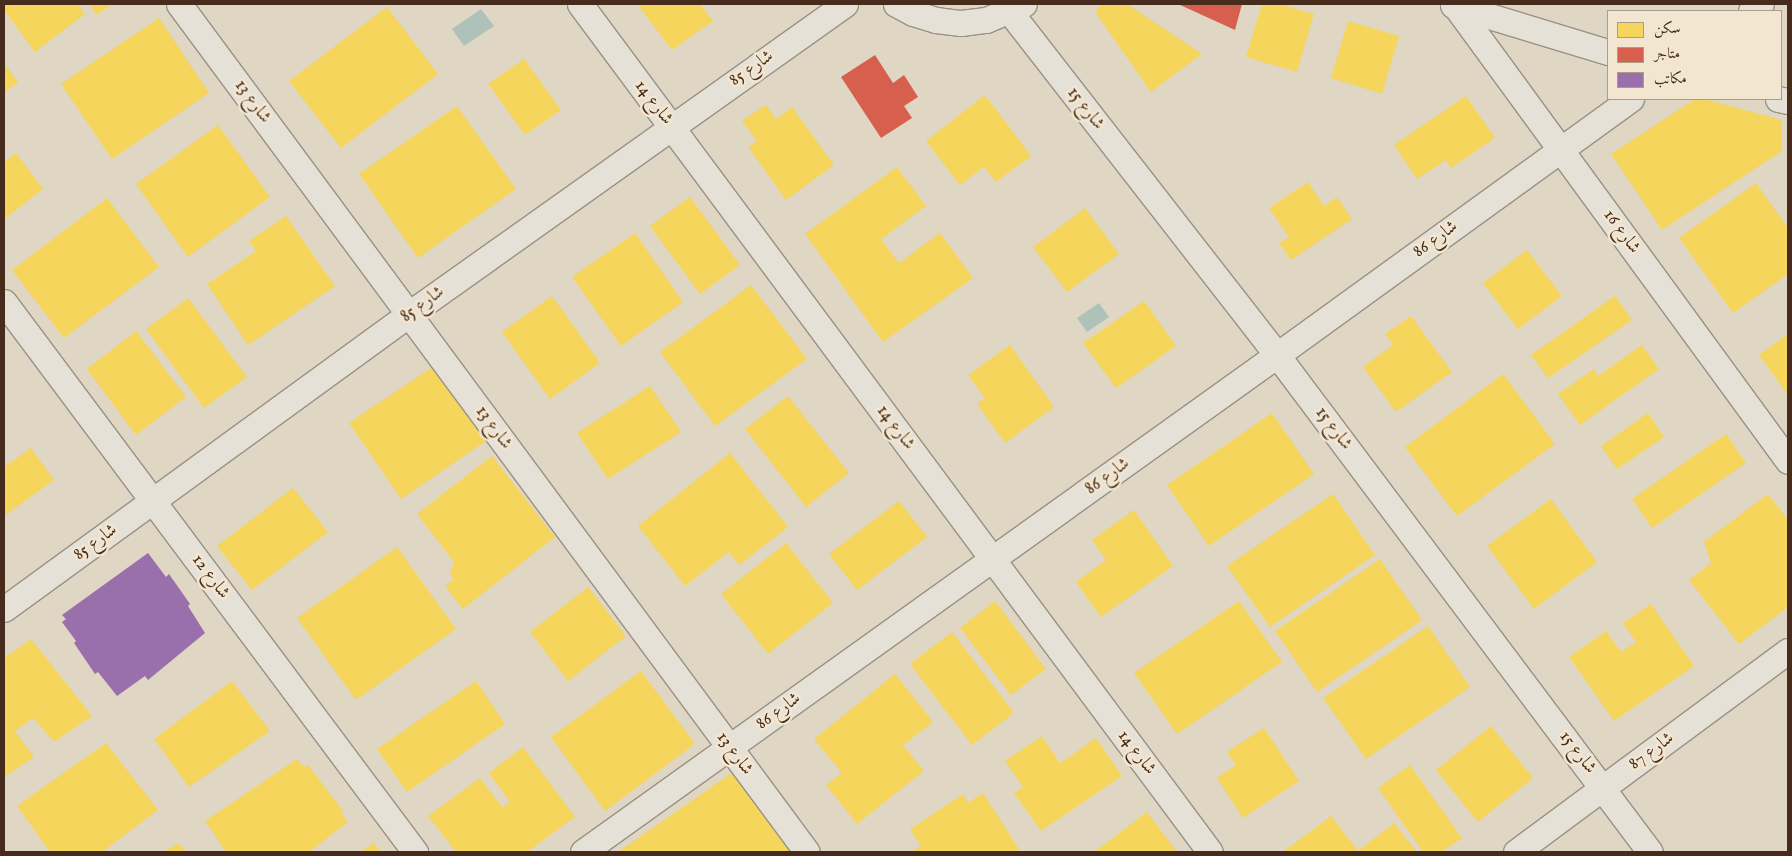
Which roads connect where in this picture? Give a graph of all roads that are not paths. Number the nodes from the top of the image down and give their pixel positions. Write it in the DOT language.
graph roads {
  1 [pos="179,4"];
  2 [pos="580,4"];
  3 [pos="845,4"];
  4 [pos="896,4"];
  5 [pos="1453,5"];
  6 [pos="1017,8"];
  7 [pos="1607,52"];
  8 [pos="1630,100"];
  9 [pos="671,126"];
  10 [pos="1561,150"];
  11 [pos="4,302"];
  12 [pos="409,314"];
  13 [pos="1277,355"];
  14 [pos="1788,461"];
  15 [pos="154,502"];
  16 [pos="992,559"];
  17 [pos="4,609"];
  18 [pos="1788,651"];
  19 [pos="729,748"];
  20 [pos="1603,788"];
  21 [pos="414,852"];
  22 [pos="583,852"];
  23 [pos="807,852"];
  24 [pos="1210,852"];
  25 [pos="1516,852"];
  26 [pos="1650,852"];
  1 -- 12 [label="street, شارع 13"];
  2 -- 9 [label="street, شارع 14"];
  3 -- 9 [label="street, شارع 85"];
  4 -- 6 [label="street"];
  5 -- 7 [label="street"];
  5 -- 10 [label="street, شارع 16"];
  6 -- 13 [label="street, شارع 15"];
  8 -- 10 [label="street, شارع 86"];
  9 -- 12 [label="street, شارع 85"];
  9 -- 16 [label="street, شارع 14"];
  10 -- 13 [label="street, شارع 86"];
  10 -- 14 [label="street, شارع 16"];
  11 -- 15 [label="street, شارع 12"];
  12 -- 15 [label="street, شارع 85"];
  12 -- 19 [label="street, شارع 13"];
  13 -- 16 [label="street, شارع 86"];
  13 -- 20 [label="street, شارع 15"];
  15 -- 17 [label="street, شارع 85"];
  15 -- 21 [label="street, شارع 12"];
  16 -- 19 [label="street, شارع 86"];
  16 -- 24 [label="street, شارع 14"];
  18 -- 20 [label="street, شارع 87"];
  19 -- 22 [label="street, شارع 86"];
  19 -- 23 [label="street, شارع 13"];
  20 -- 25 [label="street, شارع 87"];
  20 -- 26 [label="street, شارع 15"];
}
